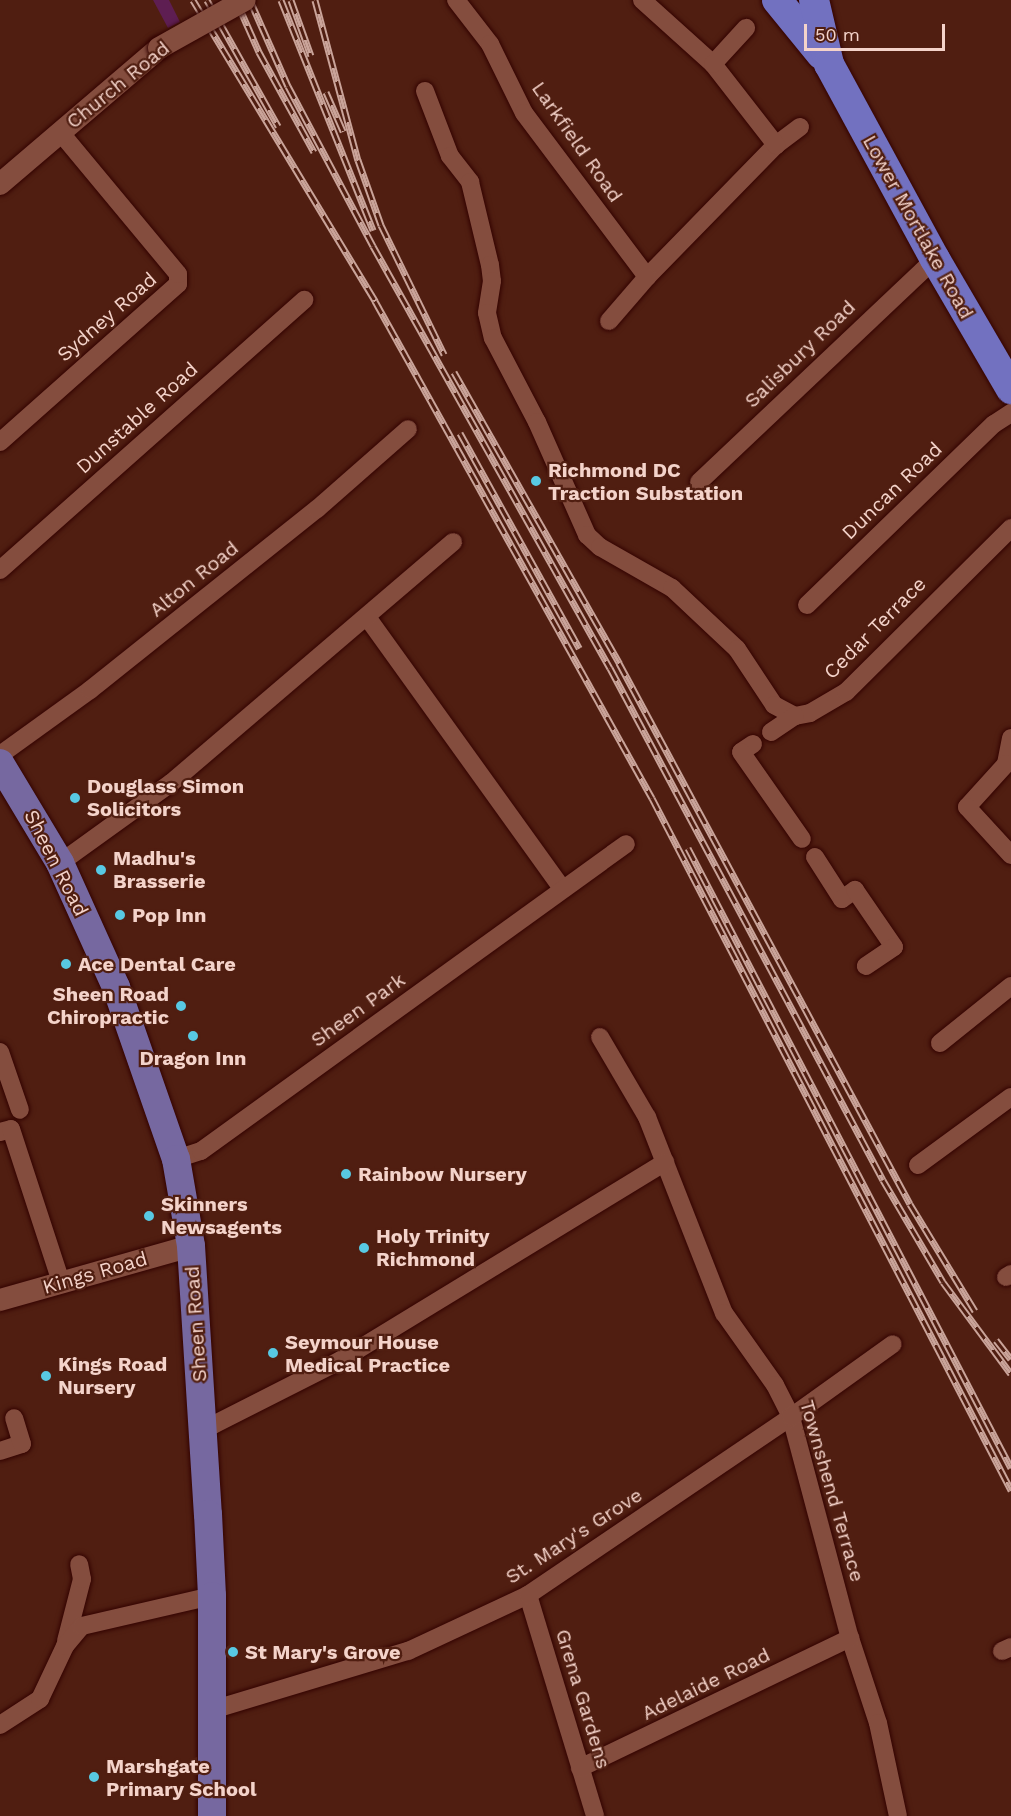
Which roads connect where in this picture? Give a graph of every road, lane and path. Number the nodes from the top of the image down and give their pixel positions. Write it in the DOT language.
graph roads {
  1 [pos="245,0"];
  2 [pos="456,0"];
  3 [pos="642,0"];
  4 [pos="777,0"];
  5 [pos="814,0"];
  6 [pos="746,28"];
  7 [pos="713,64"];
  8 [pos="829,64"];
  9 [pos="425,91"];
  10 [pos="800,127"];
  11 [pos="60,132"];
  12 [pos="776,145"];
  13 [pos="0,184"];
  14 [pos="935,259"];
  15 [pos="647,277"];
  16 [pos="304,300"];
  17 [pos="609,321"];
  18 [pos="1011,389"];
  19 [pos="1011,412"];
  20 [pos="408,429"];
  21 [pos="0,442"];
  22 [pos="699,482"];
  23 [pos="1011,528"];
  24 [pos="453,542"];
  25 [pos="0,570"];
  26 [pos="807,605"];
  27 [pos="367,617"];
  28 [pos="795,716"];
  29 [pos="771,732"];
  30 [pos="1011,738"];
  31 [pos="753,744"];
  32 [pos="0,755"];
  33 [pos="0,763"];
  34 [pos="802,839"];
  35 [pos="626,844"];
  36 [pos="1011,855"];
  37 [pos="815,856"];
  38 [pos="60,863"];
  39 [pos="562,888"];
  40 [pos="866,966"];
  41 [pos="1011,986"];
  42 [pos="600,1037"];
  43 [pos="940,1042"];
  44 [pos="0,1052"];
  45 [pos="1011,1097"];
  46 [pos="20,1110"];
  47 [pos="0,1132"];
  48 [pos="176,1158"];
  49 [pos="665,1162"];
  50 [pos="918,1165"];
  51 [pos="190,1246"];
  52 [pos="61,1282"];
  53 [pos="0,1300"];
  54 [pos="892,1344"];
  55 [pos="791,1417"];
  56 [pos="14,1418"];
  57 [pos="202,1425"];
  58 [pos="0,1451"];
  59 [pos="79,1564"];
  60 [pos="528,1595"];
  61 [pos="212,1596"];
  62 [pos="850,1638"];
  63 [pos="65,1646"];
  64 [pos="212,1710"];
  65 [pos="0,1725"];
  66 [pos="580,1768"];
  67 [pos="212,1816"];
  68 [pos="595,1816"];
  69 [pos="898,1816"];
  1 -- 11 [label="street, Church Road, bridge"];
  2 -- 15 [label="street, Larkfield Road"];
  3 -- 7 [label="street"];
  4 -- 8 [label="highway, Lower Mortlake Road"];
  5 -- 8 [label="highway, Lower Mortlake Road"];
  6 -- 7 [label="street"];
  7 -- 12 [label="street"];
  8 -- 14 [label="highway, Lower Mortlake Road"];
  9 -- 28 [label="street"];
  10 -- 12 [label="street"];
  11 -- 13 [label="street, Church Road"];
  11 -- 21 [label="street, Sydney Road"];
  12 -- 15 [label="street"];
  14 -- 18 [label="highway, Lower Mortlake Road"];
  14 -- 22 [label="street, Salisbury Road"];
  15 -- 17 [label="street"];
  16 -- 25 [label="street, Dunstable Road"];
  19 -- 26 [label="street, Duncan Road"];
  20 -- 32 [label="street, Alton Road"];
  23 -- 28 [label="street, Cedar Terrace"];
  24 -- 27 [label="street"];
  27 -- 38 [label="street"];
  27 -- 39 [label="street"];
  28 -- 29 [label="street, Cedar Terrace"];
  30 -- 36 [label="street"];
  31 -- 34 [label="street"];
  33 -- 38 [label="main road, Sheen Road"];
  35 -- 39 [label="street, Sheen Park"];
  37 -- 40 [label="street"];
  38 -- 48 [label="main road, Sheen Road"];
  39 -- 48 [label="street, Sheen Park"];
  41 -- 43 [label="street"];
  42 -- 49 [label="street, Townshend Terrace"];
  44 -- 46 [label="street"];
  45 -- 50 [label="street"];
  47 -- 52 [label="street"];
  48 -- 51 [label="main road, Sheen Road"];
  49 -- 55 [label="street, Townshend Terrace"];
  49 -- 57 [label="street"];
  51 -- 52 [label="street, Kings Road"];
  51 -- 57 [label="main road, Sheen Road"];
  52 -- 53 [label="street, Kings Road"];
  54 -- 55 [label="street, St. Mary's Grove"];
  55 -- 60 [label="street, St. Mary's Grove"];
  55 -- 62 [label="street, Townshend Terrace"];
  56 -- 58 [label="street"];
  57 -- 61 [label="main road, Sheen Road"];
  59 -- 63 [label="street"];
  60 -- 64 [label="street, St. Mary's Grove"];
  60 -- 66 [label="street, Grena Gardens"];
  61 -- 63 [label="street"];
  61 -- 64 [label="main road, Sheen Road"];
  62 -- 66 [label="street, Adelaide Road"];
  62 -- 69 [label="street, Townshend Terrace"];
  63 -- 65 [label="street"];
  64 -- 67 [label="main road, Sheen Road"];
  66 -- 68 [label="street, Grena Gardens"];
}
